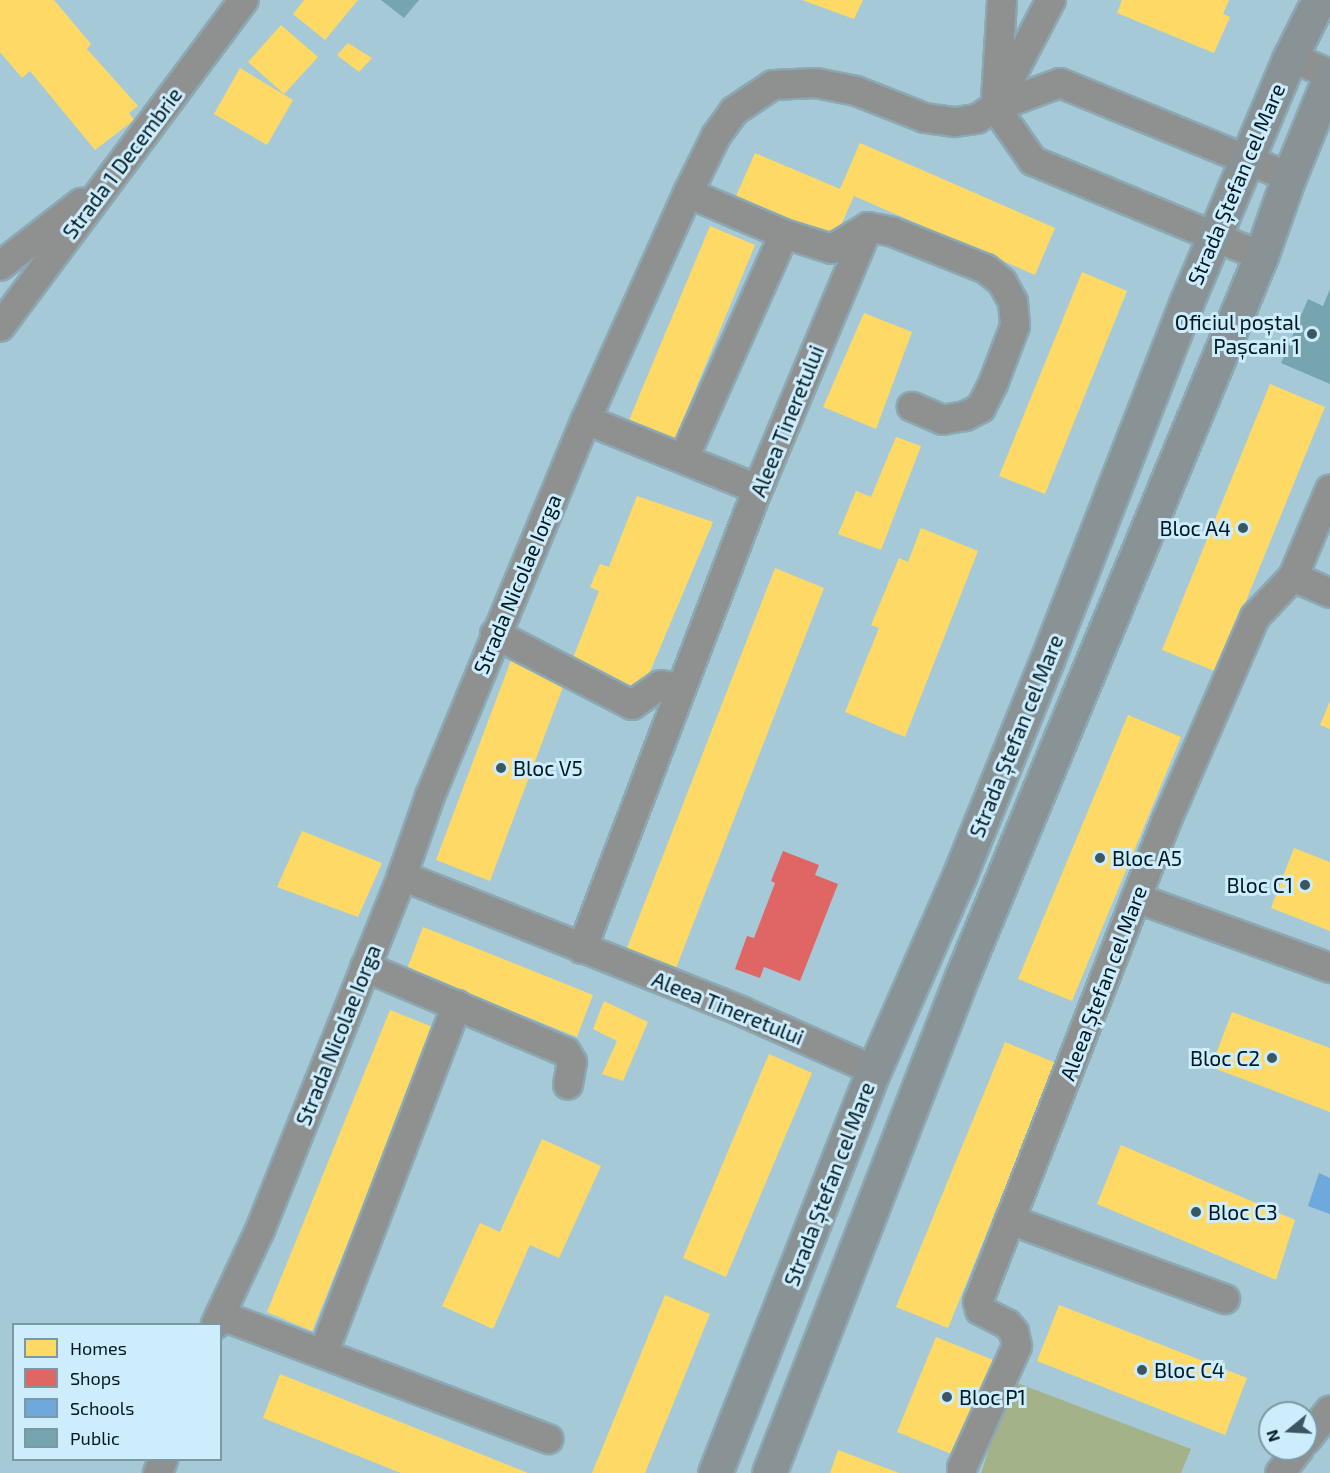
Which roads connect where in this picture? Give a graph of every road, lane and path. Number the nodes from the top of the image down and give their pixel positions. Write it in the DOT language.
graph roads {
  1 [pos="244,0"];
  2 [pos="1002,0"];
  3 [pos="1051,0"];
  4 [pos="1319,0"];
  5 [pos="1290,57"];
  6 [pos="1330,75"];
  7 [pos="995,107"];
  8 [pos="1247,162"];
  9 [pos="1289,177"];
  10 [pos="108,183"];
  11 [pos="688,193"];
  12 [pos="868,227"];
  13 [pos="784,234"];
  14 [pos="1216,237"];
  15 [pos="1261,256"];
  16 [pos="0,266"];
  17 [pos="0,327"];
  18 [pos="912,407"];
  19 [pos="585,420"];
  20 [pos="684,458"];
  21 [pos="758,489"];
  22 [pos="1330,490"];
  23 [pos="1293,577"];
  24 [pos="1330,593"];
  25 [pos="495,634"];
  26 [pos="681,688"];
  27 [pos="402,876"];
  28 [pos="1136,898"];
  29 [pos="582,949"];
  30 [pos="365,967"];
  31 [pos="1330,968"];
  32 [pos="457,1005"];
  33 [pos="874,1070"];
  34 [pos="568,1085"];
  35 [pos="1010,1220"];
  36 [pos="1225,1299"];
  37 [pos="218,1320"];
  38 [pos="323,1354"];
  39 [pos="1330,1410"];
  40 [pos="1318,1425"];
  41 [pos="548,1439"];
  42 [pos="1290,1461"];
  43 [pos="715,1473"];
  44 [pos="769,1473"];
  45 [pos="962,1473"];
  46 [pos="1280,1473"];
  1 -- 10 [label="street, Strada 1 Decembrie"];
  2 -- 7 [label="street"];
  3 -- 7 [label="street"];
  4 -- 5 [label="main road, Strada Ștefan cel Mare"];
  5 -- 6 [label="street"];
  5 -- 8 [label="main road, Strada Ștefan cel Mare"];
  6 -- 9 [label="main road, Strada Ștefan cel Mare"];
  7 -- 8 [label="street, Strada Nicolae Iorga"];
  7 -- 11 [label="street, Strada Nicolae Iorga"];
  7 -- 14 [label="street"];
  8 -- 9 [label="street, Strada Nicolae Iorga"];
  8 -- 14 [label="main road, Strada Ștefan cel Mare"];
  9 -- 15 [label="main road, Strada Ștefan cel Mare"];
  10 -- 16 [label="street"];
  10 -- 17 [label="street, Strada 1 Decembrie"];
  11 -- 13 [label="street"];
  11 -- 19 [label="street, Strada Nicolae Iorga"];
  12 -- 13 [label="street"];
  12 -- 18 [label="street"];
  12 -- 21 [label="street, Aleea Tineretului"];
  13 -- 20 [label="street"];
  14 -- 15 [label="street"];
  14 -- 33 [label="main road, Strada Ștefan cel Mare"];
  15 -- 44 [label="main road, Strada Ștefan cel Mare"];
  19 -- 20 [label="street"];
  19 -- 25 [label="street, Strada Nicolae Iorga"];
  20 -- 21 [label="street"];
  21 -- 26 [label="street, Aleea Tineretului"];
  22 -- 23 [label="street, Aleea Ștefan cel Mare"];
  23 -- 24 [label="street"];
  23 -- 28 [label="street, Aleea Ștefan cel Mare"];
  25 -- 26 [label="street"];
  25 -- 27 [label="street, Strada Nicolae Iorga"];
  26 -- 29 [label="street, Aleea Tineretului"];
  27 -- 29 [label="street, Aleea Tineretului"];
  27 -- 30 [label="street, Strada Nicolae Iorga"];
  28 -- 31 [label="street"];
  28 -- 35 [label="street, Aleea Ștefan cel Mare"];
  29 -- 33 [label="street, Aleea Tineretului"];
  30 -- 32 [label="street"];
  30 -- 37 [label="street, Strada Nicolae Iorga"];
  32 -- 34 [label="street"];
  32 -- 38 [label="street"];
  33 -- 43 [label="main road, Strada Ștefan cel Mare"];
  35 -- 36 [label="street"];
  35 -- 45 [label="street, Aleea Ștefan cel Mare"];
  37 -- 38 [label="street"];
  38 -- 41 [label="street"];
  39 -- 40 [label="street"];
  42 -- 46 [label="street"];
}
